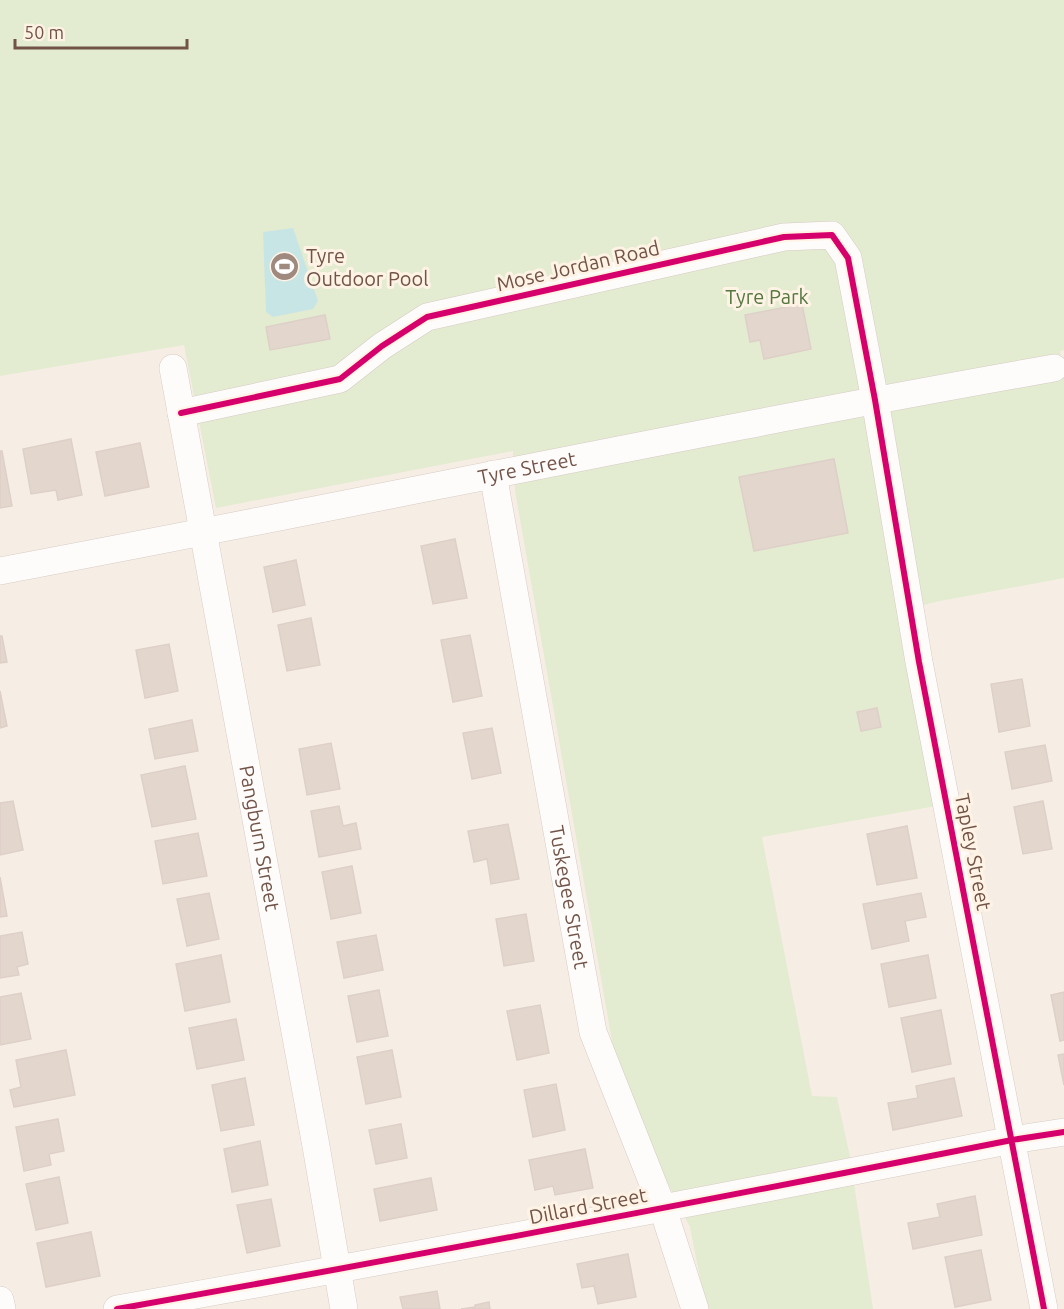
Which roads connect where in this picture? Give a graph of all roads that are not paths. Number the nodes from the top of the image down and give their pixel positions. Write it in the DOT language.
graph roads {
  1 [pos="172,368"];
  2 [pos="1054,368"];
  3 [pos="875,400"];
  4 [pos="181,413"];
  5 [pos="493,474"];
  6 [pos="202,533"];
  7 [pos="0,571"];
  8 [pos="1064,1132"];
  9 [pos="1012,1140"];
  10 [pos="663,1209"];
  11 [pos="337,1270"];
  12 [pos="0,1300"];
  13 [pos="2,1309"];
  14 [pos="117,1309"];
  15 [pos="344,1309"];
  16 [pos="695,1309"];
  17 [pos="1044,1309"];
  1 -- 4 [label="street, Pangburn Street"];
  2 -- 3 [label="street, Tyre Street"];
  3 -- 4 [label="street, Mose Jordan Road"];
  3 -- 5 [label="street, Tyre Street"];
  3 -- 9 [label="street, Tapley Street"];
  4 -- 6 [label="street, Pangburn Street"];
  5 -- 6 [label="street, Tyre Street"];
  5 -- 10 [label="street, Tuskegee Street"];
  6 -- 7 [label="street, Tyre Street"];
  6 -- 11 [label="street, Pangburn Street"];
  8 -- 9 [label="street, Dillard Street"];
  9 -- 10 [label="street, Dillard Street"];
  9 -- 17 [label="street, Tapley Street"];
  10 -- 11 [label="street, Dillard Street"];
  10 -- 16 [label="street, Tuskegee Street"];
  11 -- 14 [label="street, Dillard Street"];
  11 -- 15 [label="street, Pangburn Street"];
  12 -- 13 [label="street"];
}
